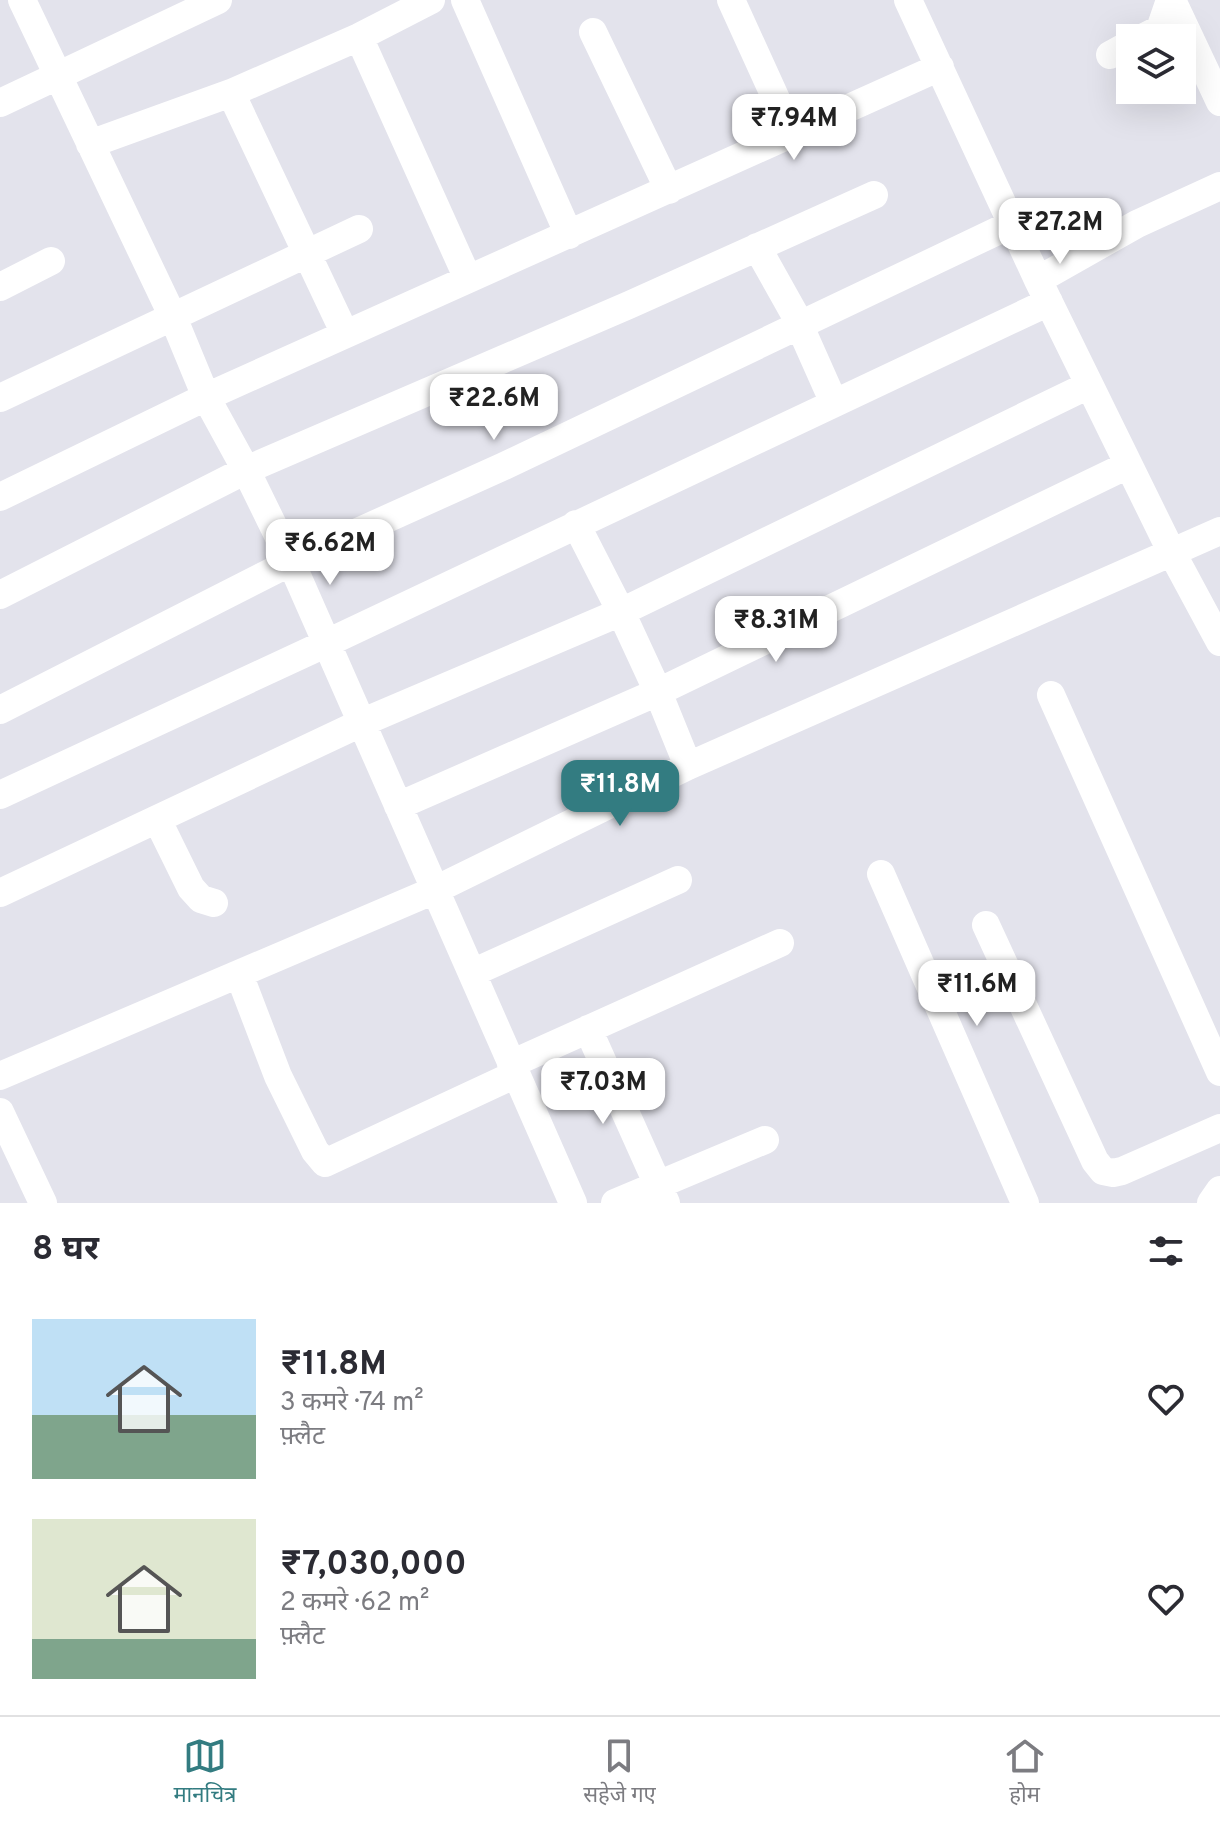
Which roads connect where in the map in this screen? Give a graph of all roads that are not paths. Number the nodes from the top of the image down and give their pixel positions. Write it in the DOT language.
graph roads {
  1 [pos="22,0"];
  2 [pos="218,0"];
  3 [pos="431,0"];
  4 [pos="465,0"];
  5 [pos="731,0"];
  6 [pos="908,0"];
  7 [pos="1171,0"];
  8 [pos="1162,24"];
  9 [pos="593,32"];
  10 [pos="359,37"];
  11 [pos="940,67"];
  12 [pos="57,75"];
  13 [pos="231,93"];
  14 [pos="1220,102"];
  15 [pos="0,103"];
  16 [pos="792,134"];
  17 [pos="90,144"];
  18 [pos="1220,186"];
  19 [pos="669,190"];
  20 [pos="874,195"];
  21 [pos="1012,224"];
  22 [pos="359,229"];
  23 [pos="569,235"];
  24 [pos="757,247"];
  25 [pos="307,253"];
  26 [pos="51,261"];
  27 [pos="468,279"];
  28 [pos="0,287"];
  29 [pos="1044,291"];
  30 [pos="173,317"];
  31 [pos="801,325"];
  32 [pos="345,334"];
  33 [pos="1089,385"];
  34 [pos="206,397"];
  35 [pos="0,398"];
  36 [pos="834,403"];
  37 [pos="1128,465"];
  38 [pos="246,470"];
  39 [pos="0,497"];
  40 [pos="576,524"];
  41 [pos="1220,531"];
  42 [pos="1171,551"];
  43 [pos="291,562"];
  44 [pos="0,595"];
  45 [pos="621,612"];
  46 [pos="1220,642"];
  47 [pos="327,643"];
  48 [pos="658,692"];
  49 [pos="1051,695"];
  50 [pos="0,710"];
  51 [pos="361,723"];
  52 [pos="688,766"];
  53 [pos="0,795"];
  54 [pos="398,806"];
  55 [pos="157,819"];
  56 [pos="881,874"];
  57 [pos="678,880"];
  58 [pos="435,890"];
  59 [pos="0,893"];
  60 [pos="214,903"];
  61 [pos="986,925"];
  62 [pos="780,943"];
  63 [pos="472,973"];
  64 [pos="239,974"];
  65 [pos="588,1029"];
  66 [pos="511,1064"];
  67 [pos="1220,1072"];
  68 [pos="0,1076"];
  69 [pos="0,1112"];
  70 [pos="1220,1128"];
  71 [pos="765,1140"];
  72 [pos="1220,1190"];
  73 [pos="662,1194"];
  74 [pos="43,1203"];
  75 [pos="573,1203"];
  76 [pos="615,1203"];
  77 [pos="1025,1203"];
  78 [pos="1211,1203"];
  1 -- 12 [label="street"];
  2 -- 12 [label="street"];
  3 -- 10 [label="street"];
  4 -- 23 [label="street"];
  5 -- 16 [label="street"];
  6 -- 11 [label="street"];
  7 -- 8 [label="street"];
  7 -- 14 [label="street"];
  9 -- 19 [label="street"];
  10 -- 13 [label="street"];
  10 -- 27 [label="street"];
  11 -- 16 [label="street"];
  11 -- 21 [label="street"];
  12 -- 15 [label="street"];
  12 -- 17 [label="street"];
  13 -- 17 [label="street"];
  13 -- 25 [label="street"];
  16 -- 19 [label="street"];
  17 -- 30 [label="street"];
  18 -- 29 [label="street"];
  19 -- 23 [label="street"];
  20 -- 24 [label="street"];
  21 -- 29 [label="street"];
  21 -- 31 [label="street"];
  22 -- 25 [label="street"];
  23 -- 27 [label="street"];
  24 -- 31 [label="street"];
  24 -- 38 [label="street"];
  25 -- 30 [label="street"];
  25 -- 32 [label="street"];
  26 -- 28 [label="street"];
  27 -- 32 [label="street"];
  29 -- 33 [label="street"];
  29 -- 36 [label="street"];
  30 -- 34 [label="street"];
  30 -- 35 [label="street"];
  31 -- 36 [label="street"];
  31 -- 43 [label="street"];
  32 -- 34 [label="street"];
  33 -- 37 [label="street"];
  33 -- 45 [label="street"];
  34 -- 38 [label="street"];
  34 -- 39 [label="street"];
  36 -- 40 [label="street"];
  37 -- 42 [label="street"];
  37 -- 48 [label="street"];
  38 -- 43 [label="street"];
  38 -- 44 [label="street"];
  40 -- 45 [label="street"];
  40 -- 47 [label="street"];
  41 -- 42 [label="street"];
  42 -- 46 [label="street"];
  42 -- 52 [label="street"];
  43 -- 47 [label="street"];
  43 -- 50 [label="street"];
  45 -- 48 [label="street"];
  45 -- 51 [label="street"];
  47 -- 51 [label="street"];
  47 -- 53 [label="street"];
  48 -- 52 [label="street"];
  48 -- 54 [label="street"];
  49 -- 67 [label="street"];
  51 -- 54 [label="street"];
  51 -- 55 [label="street"];
  52 -- 58 [label="street"];
  54 -- 58 [label="street"];
  55 -- 59 [label="street"];
  55 -- 60 [label="street"];
  56 -- 77 [label="street"];
  57 -- 63 [label="street"];
  58 -- 63 [label="street"];
  58 -- 64 [label="street"];
  61 -- 70 [label="street"];
  62 -- 65 [label="street"];
  63 -- 66 [label="street"];
  64 -- 66 [label="street"];
  64 -- 68 [label="street"];
  65 -- 66 [label="street"];
  65 -- 73 [label="street"];
  66 -- 75 [label="street"];
  69 -- 74 [label="street"];
  71 -- 73 [label="street"];
  72 -- 78 [label="street"];
  73 -- 76 [label="street"];
}
